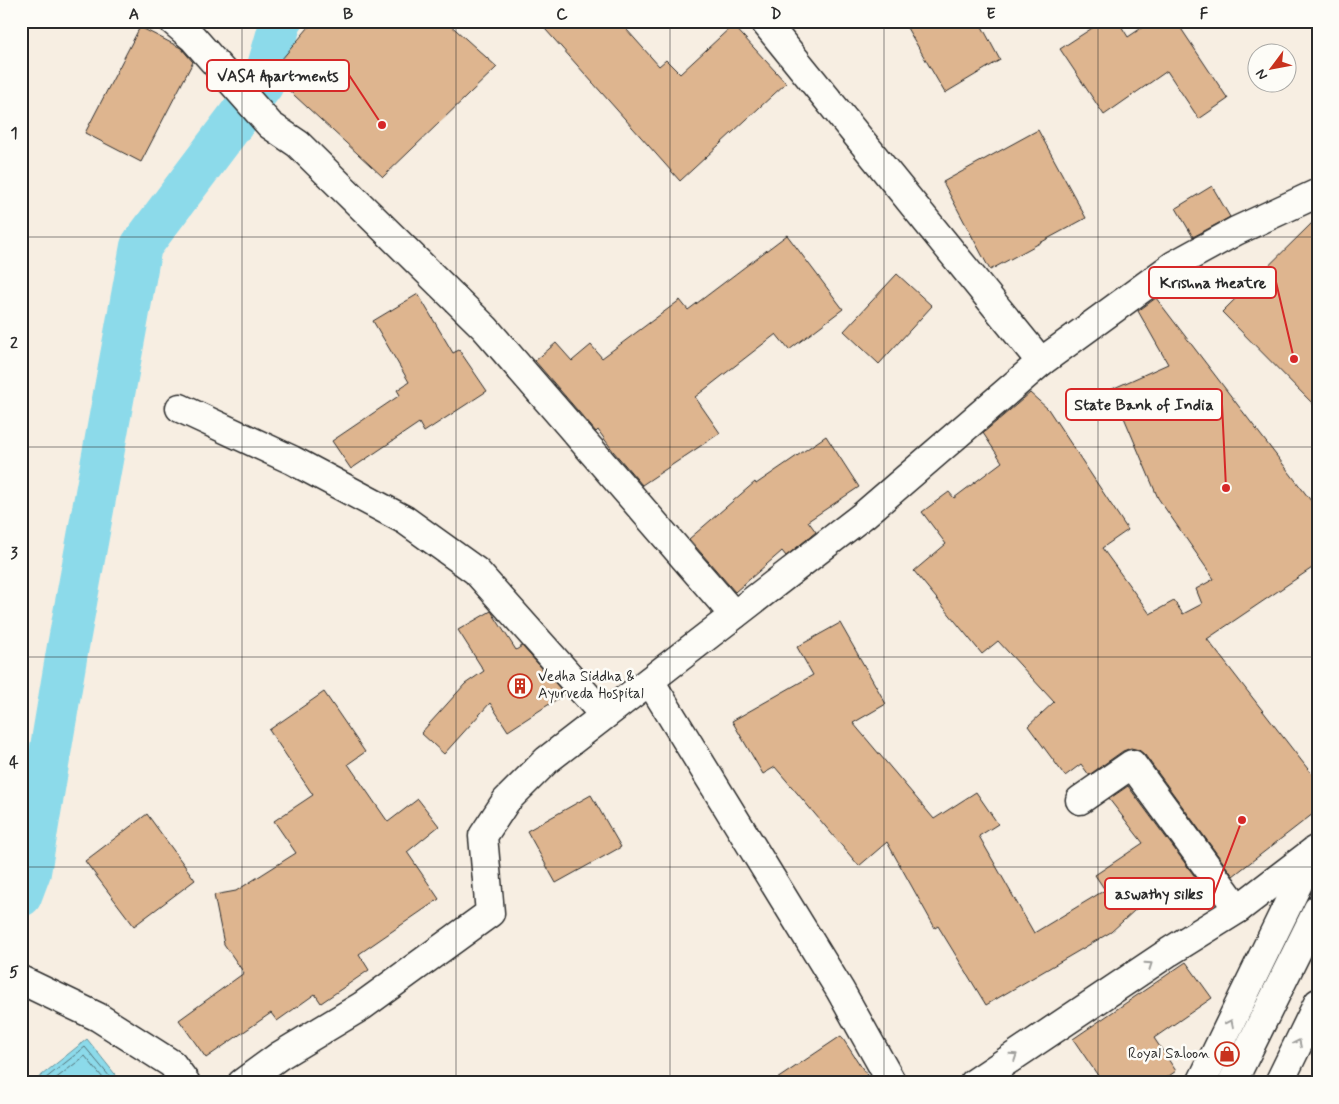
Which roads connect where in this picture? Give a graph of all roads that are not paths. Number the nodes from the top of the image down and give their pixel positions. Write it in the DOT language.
graph roads {
  1 [pos="764,21"];
  2 [pos="183,30"];
  3 [pos="1318,193"];
  4 [pos="1041,362"];
  5 [pos="180,408"];
  6 [pos="734,615"];
  7 [pos="650,681"];
  8 [pos="604,716"];
  9 [pos="1080,800"];
  10 [pos="1316,847"];
  11 [pos="1318,908"];
  12 [pos="1238,909"];
  13 [pos="21,980"];
  14 [pos="1318,1003"];
  15 [pos="186,1083"];
  16 [pos="242,1083"];
  17 [pos="892,1083"];
  18 [pos="974,1083"];
  19 [pos="1201,1083"];
  20 [pos="1232,1083"];
  21 [pos="1279,1083"];
  1 -- 4 [label="main road"];
  2 -- 6 [label="main road"];
  3 -- 4 [label="main road"];
  4 -- 6 [label="main road"];
  5 -- 8 [label="main road"];
  6 -- 7 [label="main road"];
  7 -- 8 [label="main road"];
  7 -- 17 [label="main road"];
  8 -- 16 [label="main road"];
  9 -- 12 [label="main road"];
  10 -- 12 [label="main road"];
  19 -- 10 [label="main road, one-way"];
  11 -- 20 [label="main road"];
  18 -- 12 [label="main road, one-way"];
  13 -- 15 [label="main road"];
  21 -- 14 [label="main road, one-way"];
}
